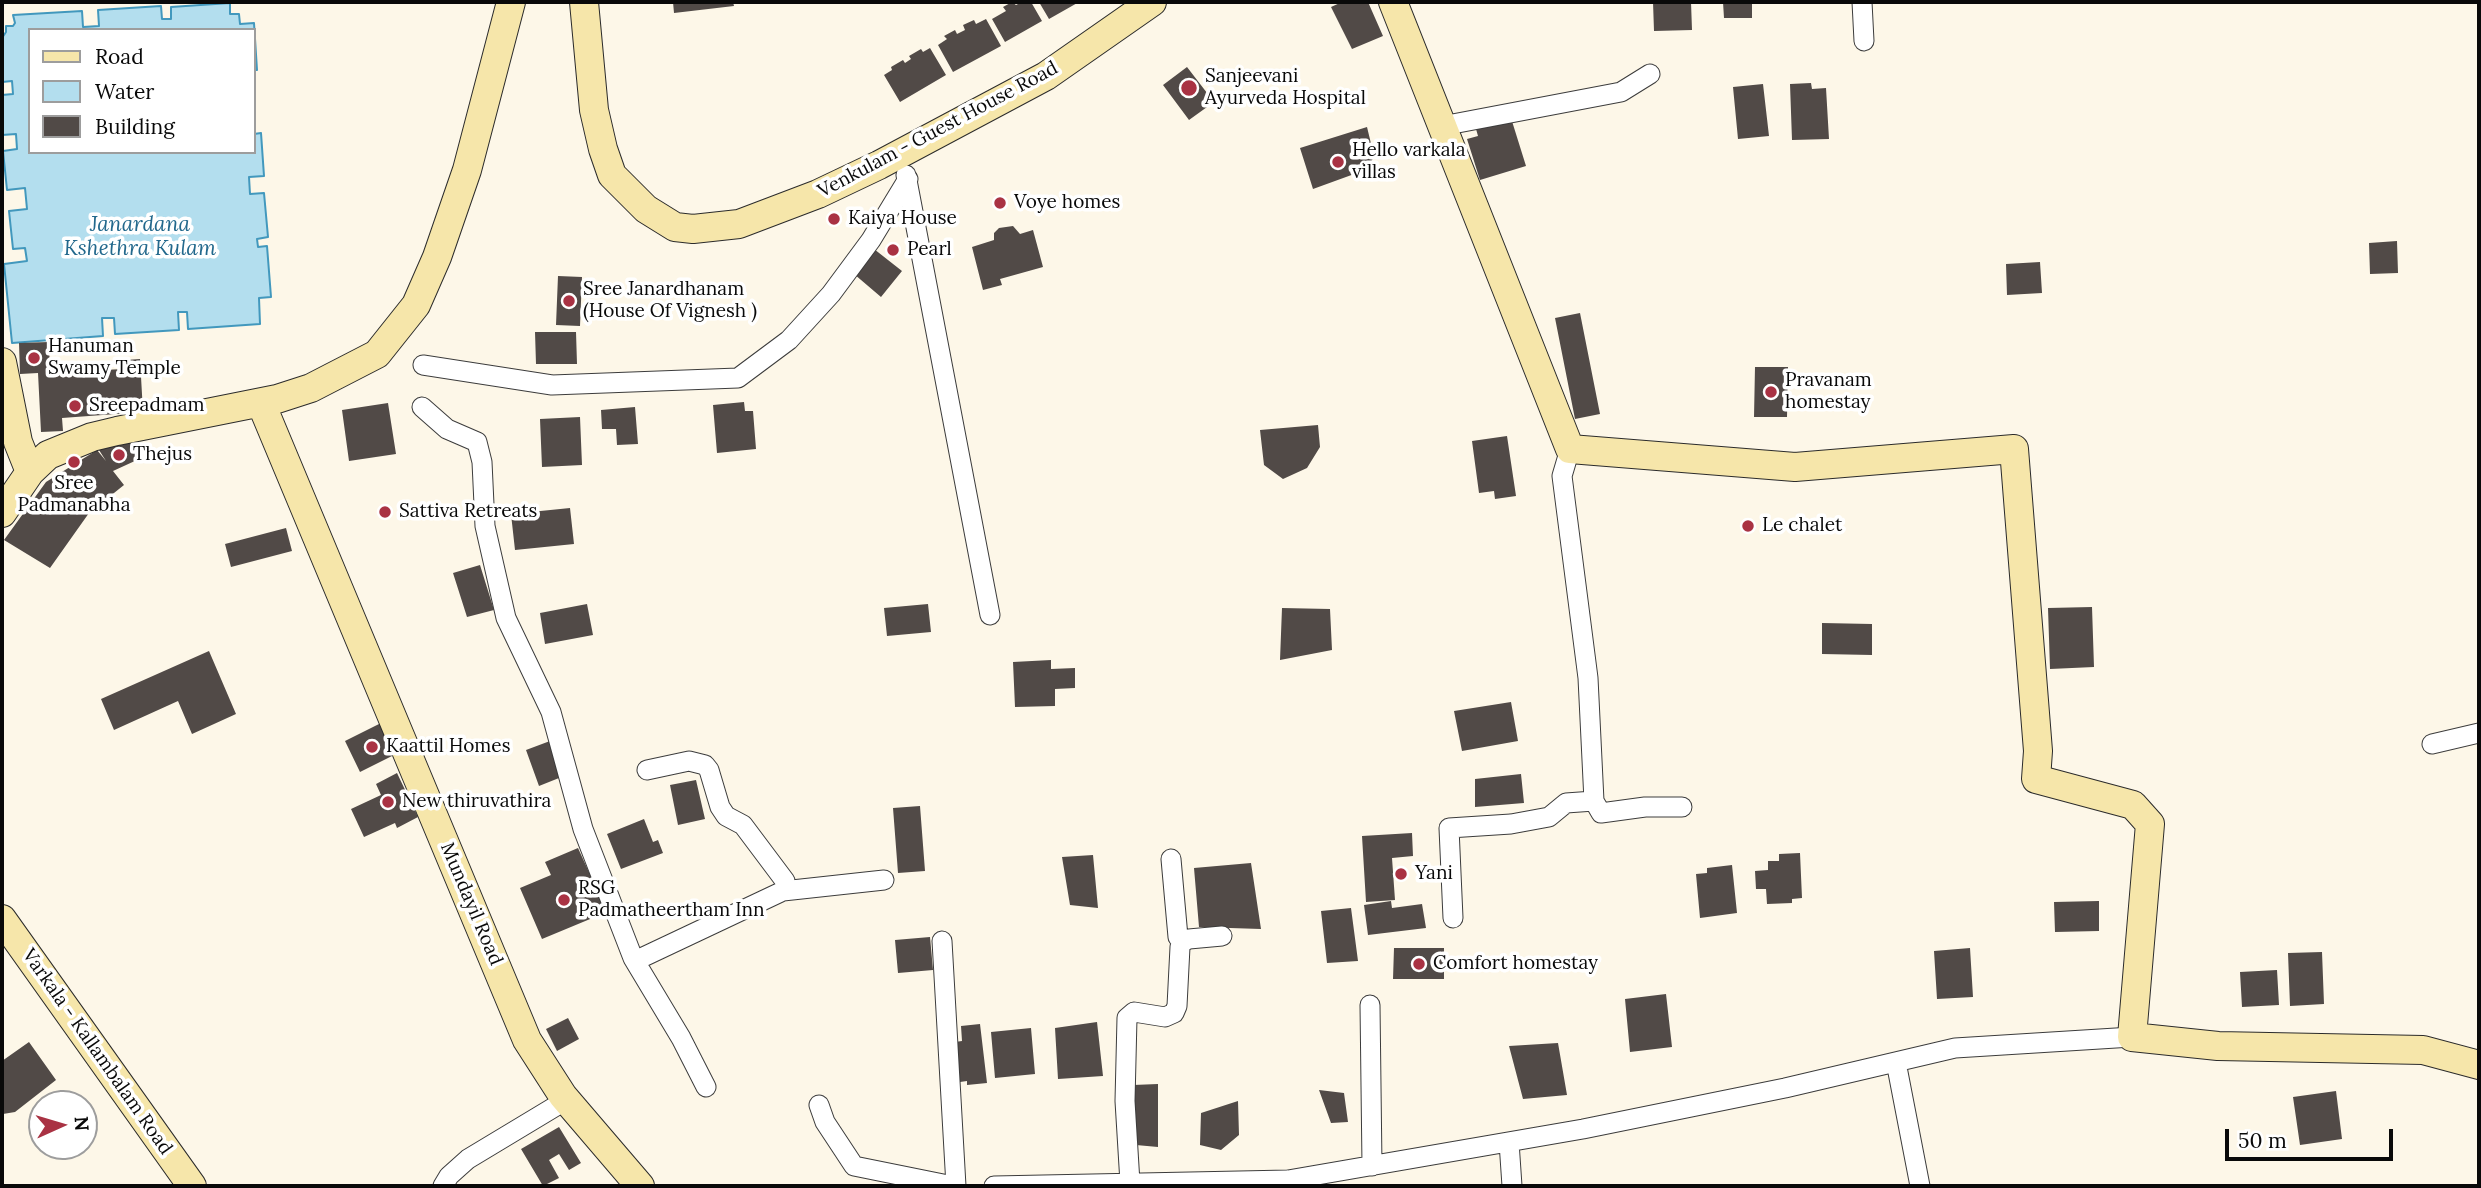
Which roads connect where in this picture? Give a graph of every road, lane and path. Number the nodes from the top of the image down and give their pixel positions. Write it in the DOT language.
graph roads {
  1 [pos="512,2"];
  2 [pos="584,2"];
  3 [pos="1152,2"];
  4 [pos="1393,2"];
  5 [pos="1861,2"];
  6 [pos="1864,41"];
  7 [pos="1650,74"];
  8 [pos="1442,126"];
  9 [pos="902,167"];
  10 [pos="2,362"];
  11 [pos="423,365"];
  12 [pos="261,403"];
  13 [pos="422,407"];
  14 [pos="1570,449"];
  15 [pos="30,472"];
  16 [pos="2,513"];
  17 [pos="990,615"];
  18 [pos="2479,733"];
  19 [pos="2432,744"];
  20 [pos="647,770"];
  21 [pos="1594,800"];
  22 [pos="1682,807"];
  23 [pos="1171,859"];
  24 [pos="884,880"];
  25 [pos="783,891"];
  26 [pos="1453,918"];
  27 [pos="2,919"];
  28 [pos="1222,936"];
  29 [pos="942,941"];
  30 [pos="1182,943"];
  31 [pos="633,958"];
  32 [pos="1370,1005"];
  33 [pos="2132,1037"];
  34 [pos="1896,1062"];
  35 [pos="2479,1065"];
  36 [pos="706,1087"];
  37 [pos="566,1100"];
  38 [pos="819,1105"];
  39 [pos="1510,1142"];
  40 [pos="1372,1166"];
  41 [pos="1130,1183"];
  42 [pos="192,1186"];
  43 [pos="443,1186"];
  44 [pos="640,1186"];
  45 [pos="955,1186"];
  46 [pos="994,1186"];
  47 [pos="1512,1186"];
  48 [pos="1920,1186"];
  1 -- 12 [label="main road"];
  2 -- 9 [label="main road, Venkulam - Guest House Road"];
  3 -- 9 [label="main road, Venkulam - Guest House Road"];
  4 -- 8 [label="main road"];
  5 -- 6 [label="street"];
  7 -- 8 [label="street"];
  8 -- 14 [label="main road"];
  9 -- 11 [label="street"];
  9 -- 17 [label="street"];
  10 -- 15 [label="main road"];
  12 -- 15 [label="main road"];
  12 -- 37 [label="main road, Mundayil Road"];
  13 -- 31 [label="street"];
  14 -- 21 [label="street"];
  14 -- 33 [label="main road"];
  15 -- 16 [label="main road"];
  18 -- 19 [label="street"];
  20 -- 25 [label="street"];
  21 -- 22 [label="street"];
  21 -- 26 [label="street"];
  23 -- 30 [label="street"];
  24 -- 25 [label="street"];
  25 -- 31 [label="street"];
  27 -- 42 [label="main road, Varkala - Kallambalam Road"];
  28 -- 30 [label="street"];
  29 -- 45 [label="street"];
  30 -- 41 [label="street"];
  31 -- 36 [label="street"];
  32 -- 40 [label="street"];
  33 -- 34 [label="street"];
  33 -- 35 [label="main road"];
  34 -- 39 [label="street"];
  34 -- 48 [label="street"];
  37 -- 43 [label="street"];
  37 -- 44 [label="main road, Mundayil Road"];
  38 -- 45 [label="street"];
  39 -- 40 [label="street"];
  39 -- 47 [label="street"];
  40 -- 41 [label="street"];
  41 -- 46 [label="street"];
}
